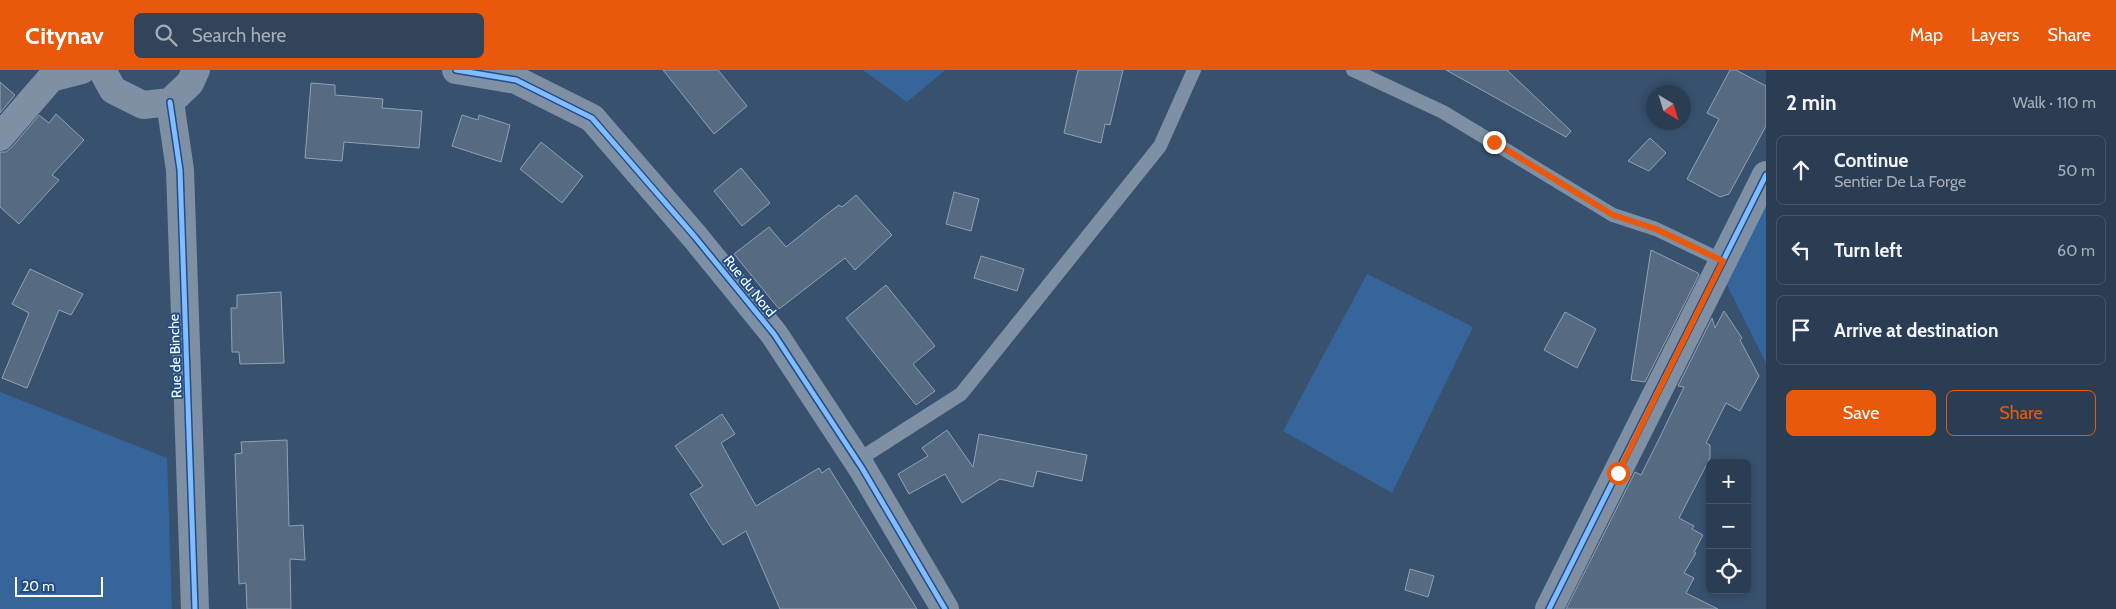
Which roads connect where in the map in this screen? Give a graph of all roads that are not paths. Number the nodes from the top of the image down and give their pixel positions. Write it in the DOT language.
graph roads {
  1 [pos="82,70"];
  2 [pos="102,70"];
  3 [pos="196,70"];
  4 [pos="456,70"];
  5 [pos="1194,70"];
  6 [pos="1352,70"];
  7 [pos="170,102"];
  8 [pos="0,137"];
  9 [pos="1766,175"];
  10 [pos="1723,261"];
  11 [pos="858,460"];
  12 [pos="195,609"];
  13 [pos="945,609"];
  14 [pos="1548,609"];
  1 -- 8 [label="street"];
  2 -- 7 [label="street"];
  3 -- 7 [label="street"];
  4 -- 11 [label="street, Rue du Nord"];
  5 -- 11 [label="lane"];
  6 -- 10 [label="lane"];
  7 -- 12 [label="street, Rue de Binche"];
  9 -- 10 [label="street"];
  10 -- 14 [label="street"];
  11 -- 13 [label="street, Rue du Nord"];
}
